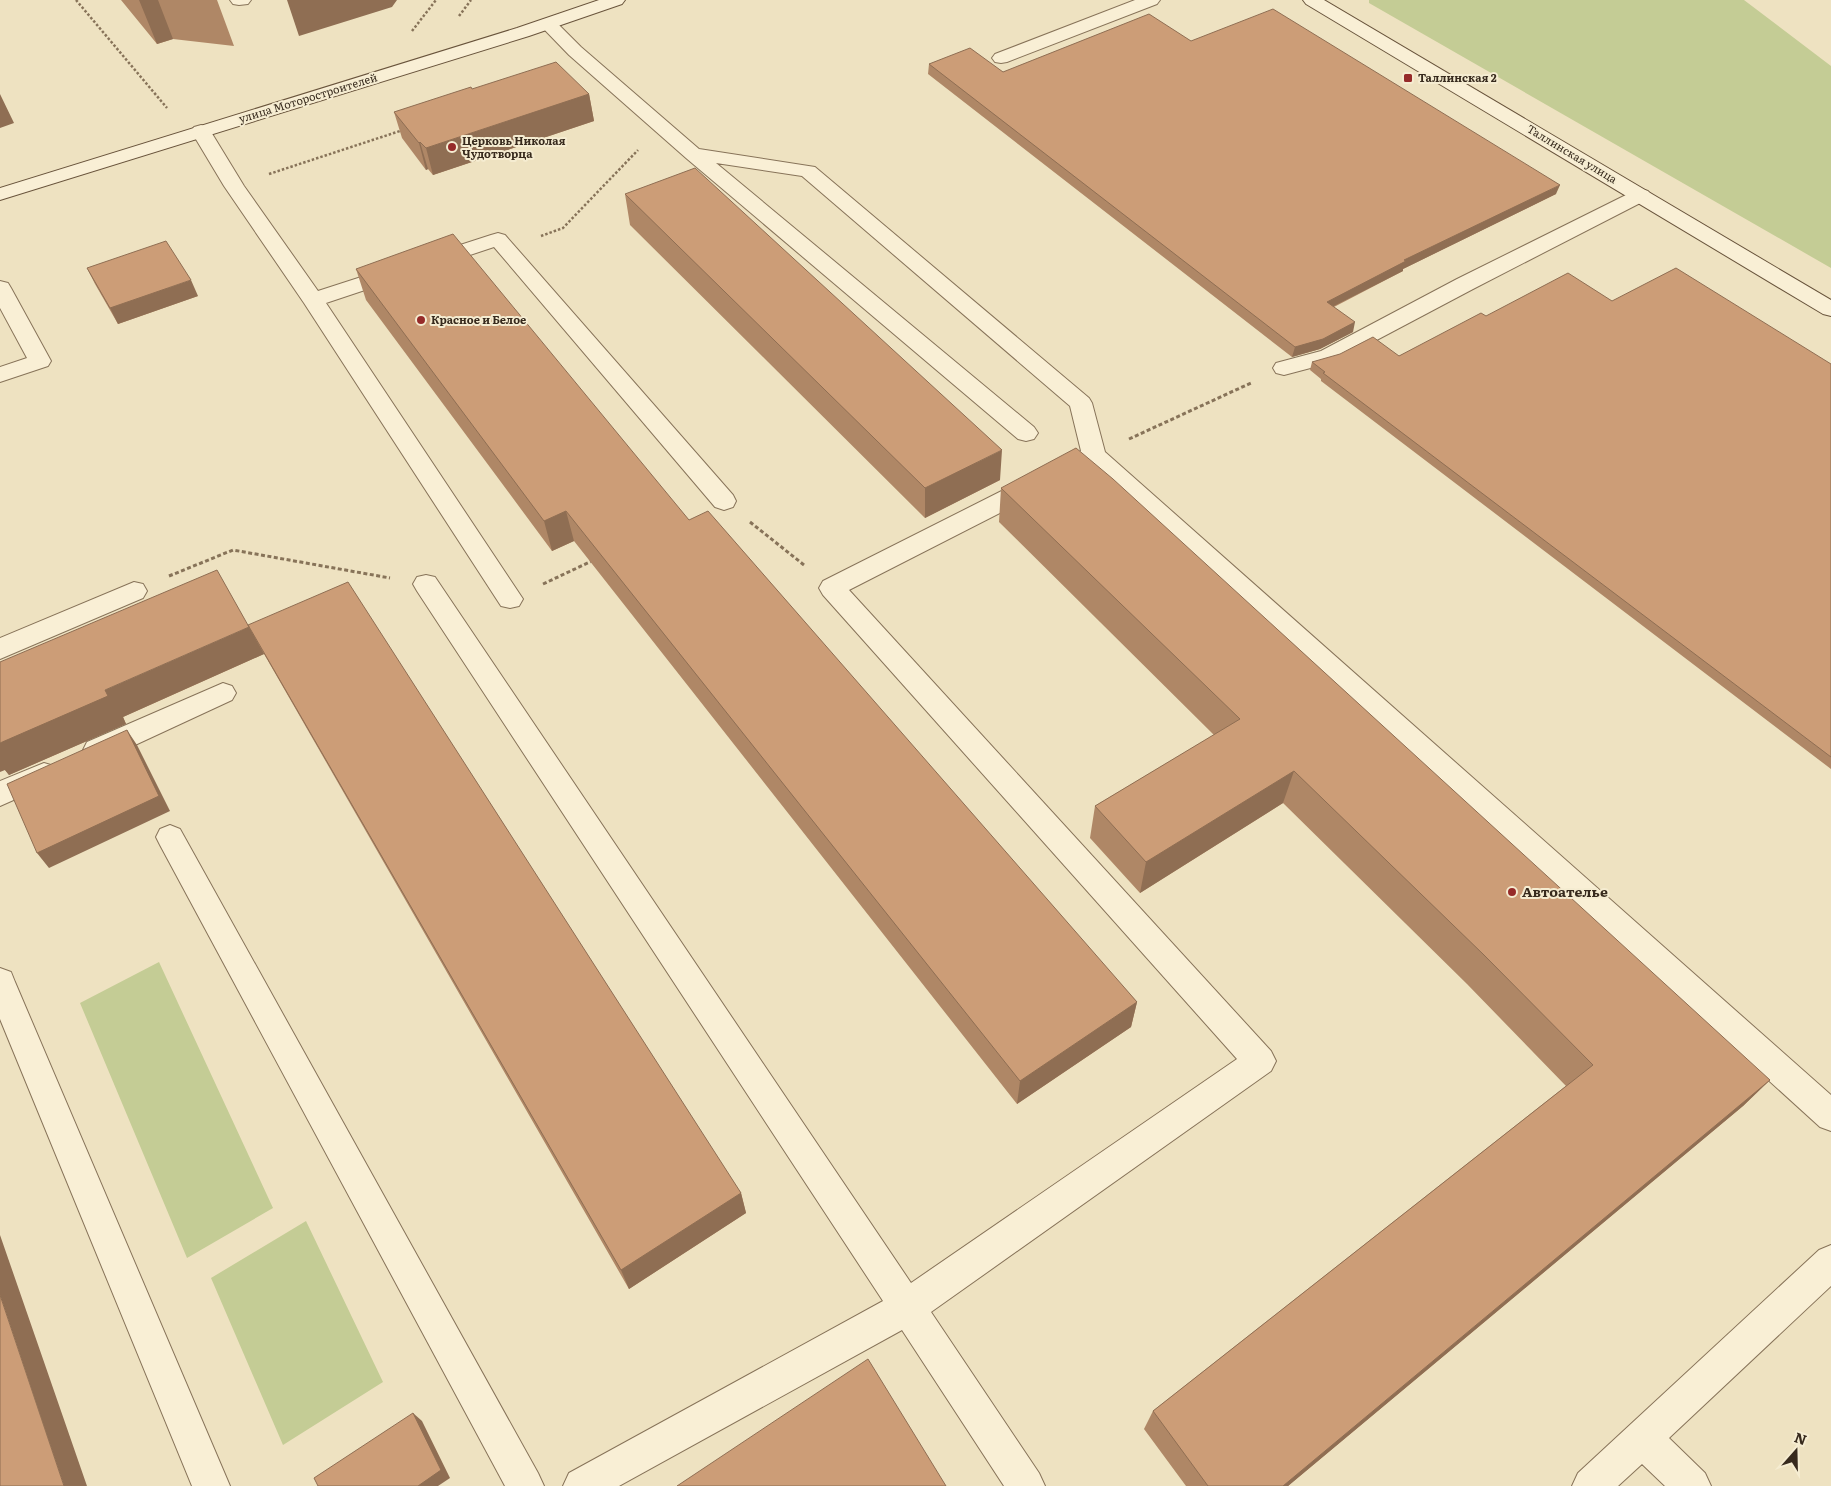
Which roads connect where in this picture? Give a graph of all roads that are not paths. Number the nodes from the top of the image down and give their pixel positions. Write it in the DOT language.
graph roads {
  1 [pos="616,0"];
  2 [pos="1151,0"];
  3 [pos="1312,0"];
  4 [pos="548,24"];
  5 [pos="1002,58"];
  6 [pos="201,131"];
  7 [pos="693,154"];
  8 [pos="0,194"];
  9 [pos="1641,195"];
  10 [pos="0,288"];
  11 [pos="313,300"];
  12 [pos="1831,309"];
  13 [pos="1284,368"];
  14 [pos="0,376"];
  15 [pos="1026,433"];
  16 [pos="1094,455"];
  17 [pos="724,501"];
  18 [pos="426,584"];
  19 [pos="134,591"];
  20 [pos="510,599"];
  21 [pos="0,649"];
  22 [pos="223,693"];
  23 [pos="0,794"];
  24 [pos="170,837"];
  25 [pos="0,982"];
  26 [pos="1831,1116"];
  27 [pos="1831,1262"];
  28 [pos="906,1308"];
  29 [pos="1642,1438"];
  30 [pos="211,1486"];
  31 [pos="525,1486"];
  32 [pos="582,1486"];
  33 [pos="1026,1486"];
  34 [pos="1591,1486"];
  35 [pos="1692,1486"];
  1 -- 4 [label="street, улица Моторостроителей"];
  2 -- 5 [label="street"];
  3 -- 9 [label="street, Таллинская улица"];
  4 -- 6 [label="street, улица Моторостроителей"];
  4 -- 7 [label="street"];
  6 -- 8 [label="street, улица Моторостроителей"];
  6 -- 11 [label="street"];
  7 -- 15 [label="street"];
  7 -- 16 [label="street"];
  9 -- 12 [label="street, Таллинская улица"];
  9 -- 13 [label="street"];
  10 -- 14 [label="street"];
  11 -- 17 [label="street"];
  11 -- 20 [label="street"];
  16 -- 26 [label="street"];
  16 -- 28 [label="street"];
  18 -- 28 [label="street"];
  19 -- 21 [label="street"];
  22 -- 23 [label="street"];
  24 -- 31 [label="street"];
  25 -- 30 [label="street"];
  27 -- 29 [label="street"];
  28 -- 32 [label="street"];
  28 -- 33 [label="street"];
  29 -- 34 [label="street"];
  29 -- 35 [label="street"];
}
